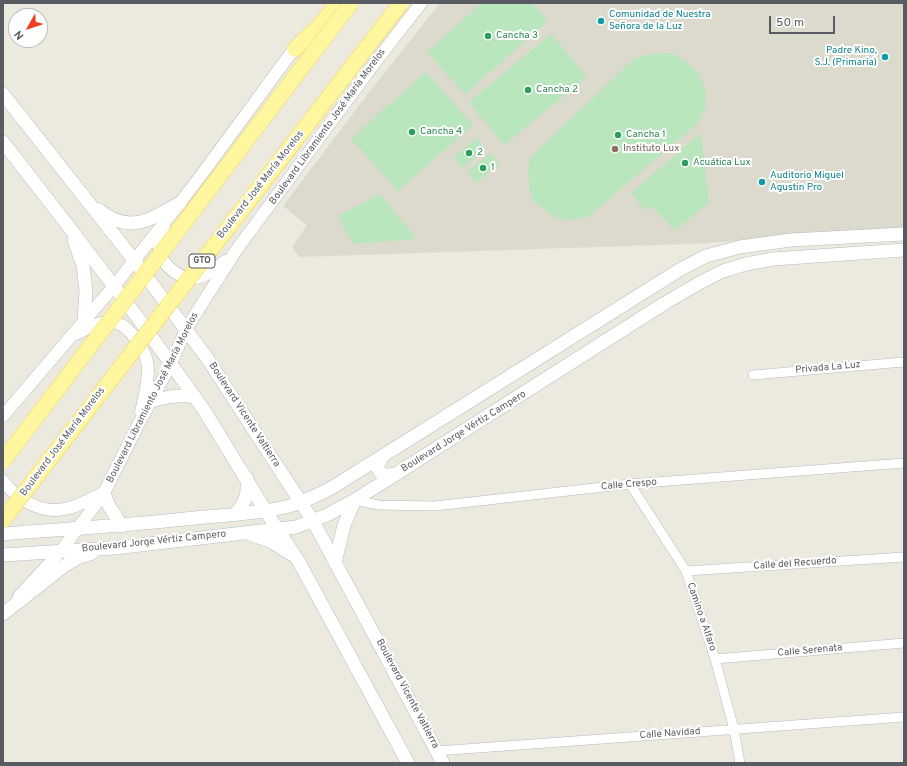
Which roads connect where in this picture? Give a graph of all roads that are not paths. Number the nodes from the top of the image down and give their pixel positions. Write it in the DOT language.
graph roads {
  1 [pos="329,3"];
  2 [pos="338,3"];
  3 [pos="351,3"];
  4 [pos="401,3"];
  5 [pos="421,3"];
  6 [pos="295,49"];
  7 [pos="3,94"];
  8 [pos="3,142"];
  9 [pos="87,200"];
  10 [pos="180,203"];
  11 [pos="166,219"];
  12 [pos="70,227"];
  13 [pos="904,234"];
  14 [pos="237,249"];
  15 [pos="904,250"];
  16 [pos="134,260"];
  17 [pos="114,286"];
  18 [pos="84,320"];
  19 [pos="186,329"];
  20 [pos="69,338"];
  21 [pos="904,362"];
  22 [pos="171,364"];
  23 [pos="753,375"];
  24 [pos="195,397"];
  25 [pos="151,401"];
  26 [pos="3,416"];
  27 [pos="138,425"];
  28 [pos="383,456"];
  29 [pos="3,461"];
  30 [pos="904,463"];
  31 [pos="401,472"];
  32 [pos="247,478"];
  33 [pos="3,481"];
  34 [pos="630,484"];
  35 [pos="104,493"];
  36 [pos="355,500"];
  37 [pos="301,502"];
  38 [pos="265,510"];
  39 [pos="235,514"];
  40 [pos="3,520"];
  41 [pos="313,521"];
  42 [pos="122,526"];
  43 [pos="80,527"];
  44 [pos="278,529"];
  45 [pos="242,532"];
  46 [pos="3,534"];
  47 [pos="114,548"];
  48 [pos="61,551"];
  49 [pos="3,555"];
  50 [pos="904,556"];
  51 [pos="299,562"];
  52 [pos="335,563"];
  53 [pos="686,571"];
  54 [pos="3,613"];
  55 [pos="904,644"];
  56 [pos="715,659"];
  57 [pos="904,717"];
  58 [pos="734,729"];
  59 [pos="437,751"];
  60 [pos="408,763"];
  61 [pos="443,763"];
  62 [pos="740,763"];
  1 -- 6 [label="street"];
  2 -- 6 [label="main road"];
  3 -- 29 [label="main road, bridge"];
  4 -- 40 [label="main road, Boulevard José María Morelos / GTO, bridge"];
  5 -- 14 [label="street, Boulevard Libramiento José María Morelos"];
  6 -- 10 [label="street"];
  7 -- 9 [label="main road, Boulevard Vicente Valtierra"];
  8 -- 12 [label="main road"];
  9 -- 10 [label="main road"];
  9 -- 16 [label="main road, Boulevard Vicente Valtierra"];
  10 -- 11 [label="street"];
  11 -- 14 [label="street"];
  11 -- 16 [label="street"];
  12 -- 17 [label="main road"];
  12 -- 18 [label="main road"];
  13 -- 28 [label="main road, Boulevard Jorge Vértiz Campero"];
  14 -- 19 [label="street, Boulevard Libramiento José María Morelos"];
  15 -- 31 [label="main road, Boulevard Jorge Vértiz Campero"];
  16 -- 17 [label="street"];
  16 -- 19 [label="main road, Boulevard Vicente Valtierra"];
  17 -- 18 [label="street"];
  17 -- 22 [label="main road"];
  18 -- 20 [label="street"];
  19 -- 22 [label="street, Boulevard Libramiento José María Morelos"];
  19 -- 37 [label="main road, Boulevard Vicente Valtierra"];
  20 -- 26 [label="street"];
  20 -- 27 [label="street"];
  21 -- 23 [label="street, Privada La Luz"];
  22 -- 24 [label="main road"];
  22 -- 25 [label="street, Boulevard Libramiento José María Morelos"];
  24 -- 25 [label="main road"];
  24 -- 32 [label="main road"];
  25 -- 27 [label="street, Boulevard Libramiento José María Morelos"];
  27 -- 35 [label="street, Boulevard Libramiento José María Morelos"];
  28 -- 31 [label="main road"];
  28 -- 37 [label="main road, Boulevard Jorge Vértiz Campero"];
  30 -- 34 [label="street, Calle Crespo"];
  31 -- 36 [label="main road, Boulevard Jorge Vértiz Campero"];
  32 -- 38 [label="main road"];
  32 -- 39 [label="main road"];
  33 -- 35 [label="street"];
  34 -- 36 [label="street, Calle Crespo"];
  34 -- 53 [label="street, Camino a Alfaro"];
  35 -- 42 [label="main road"];
  35 -- 43 [label="street, Boulevard Libramiento José María Morelos"];
  36 -- 41 [label="main road, Boulevard Jorge Vértiz Campero"];
  36 -- 52 [label="main road"];
  37 -- 38 [label="main road, Boulevard Jorge Vértiz Campero"];
  37 -- 41 [label="main road, Boulevard Vicente Valtierra"];
  38 -- 39 [label="main road, Boulevard Jorge Vértiz Campero"];
  38 -- 44 [label="main road"];
  39 -- 42 [label="main road, Boulevard Jorge Vértiz Campero"];
  41 -- 44 [label="main road, Boulevard Jorge Vértiz Campero"];
  41 -- 52 [label="main road, Boulevard Vicente Valtierra"];
  42 -- 43 [label="main road, Boulevard Jorge Vértiz Campero"];
  43 -- 46 [label="main road, Boulevard Jorge Vértiz Campero"];
  43 -- 48 [label="street, Boulevard Libramiento José María Morelos"];
  44 -- 45 [label="main road, Boulevard Jorge Vértiz Campero"];
  44 -- 51 [label="main road"];
  45 -- 47 [label="main road, Boulevard Jorge Vértiz Campero"];
  45 -- 51 [label="main road"];
  47 -- 48 [label="main road, Boulevard Jorge Vértiz Campero"];
  47 -- 54 [label="main road"];
  48 -- 49 [label="main road, Boulevard Jorge Vértiz Campero"];
  48 -- 54 [label="street, Boulevard Libramiento José María Morelos"];
  50 -- 53 [label="street, Calle del Recuerdo"];
  51 -- 60 [label="main road"];
  52 -- 59 [label="main road, Boulevard Vicente Valtierra"];
  53 -- 56 [label="street, Camino a Alfaro"];
  55 -- 56 [label="street, Calle Serenata"];
  56 -- 58 [label="street, Camino a Alfaro"];
  57 -- 58 [label="street, Calle Navidad"];
  58 -- 59 [label="street, Calle Navidad"];
  58 -- 62 [label="street, Camino a Alfaro"];
  59 -- 61 [label="main road, Boulevard Vicente Valtierra"];
}
